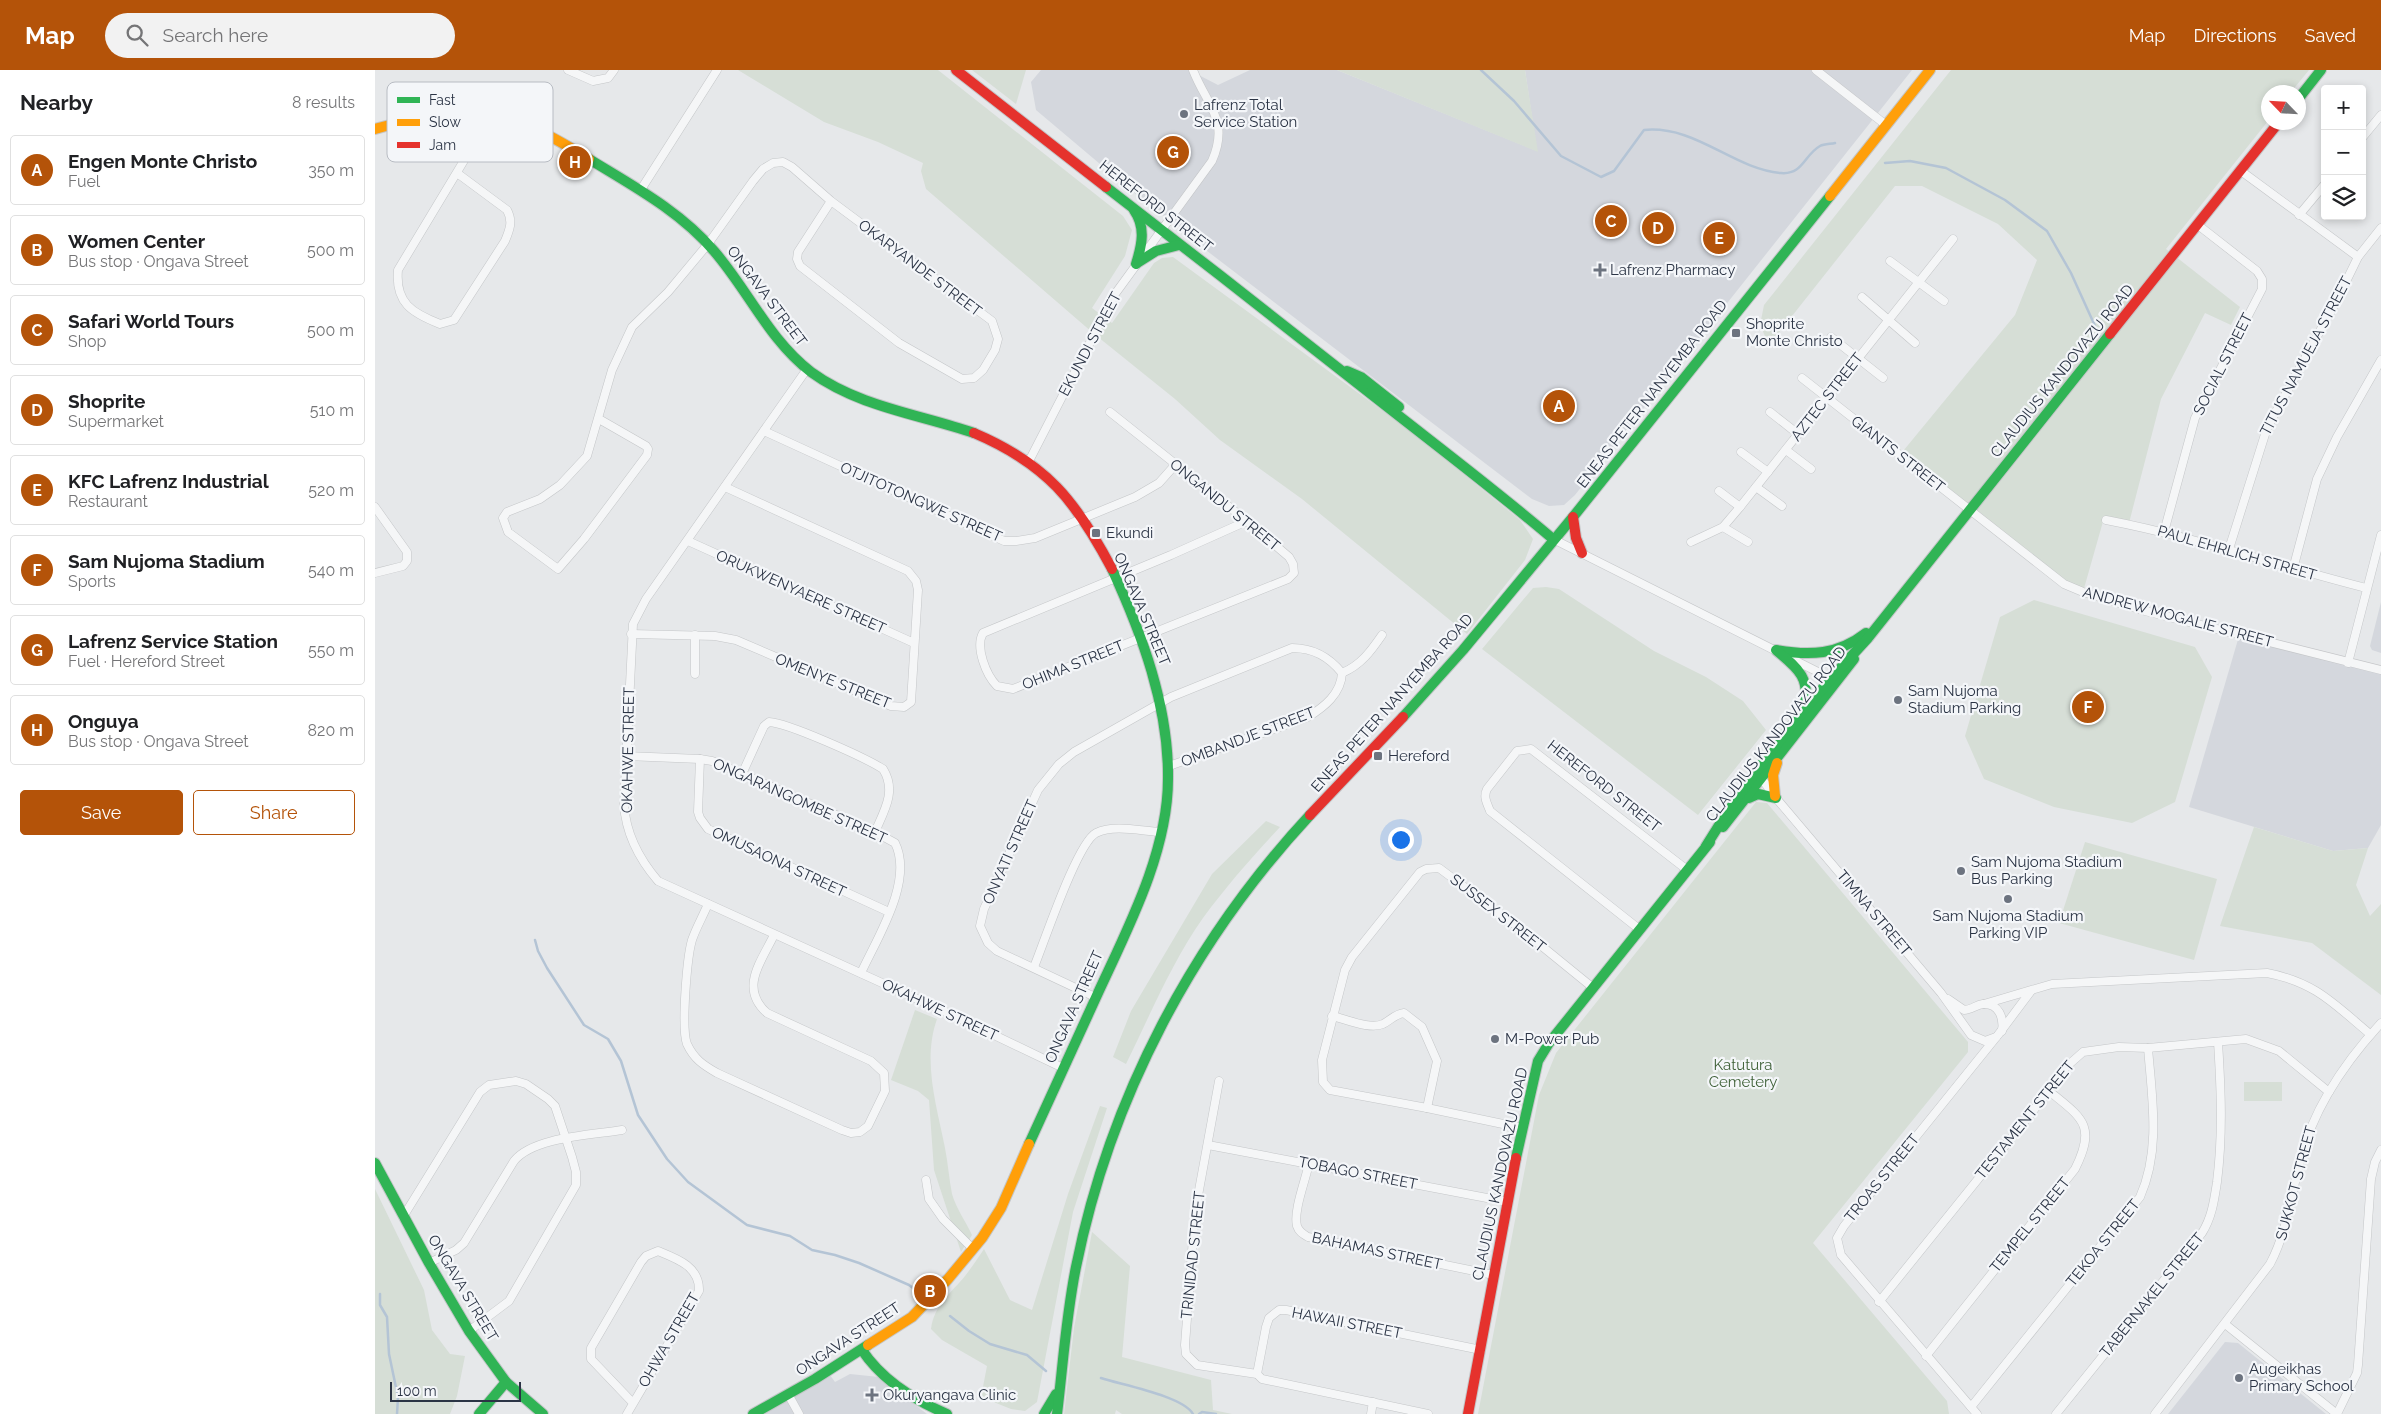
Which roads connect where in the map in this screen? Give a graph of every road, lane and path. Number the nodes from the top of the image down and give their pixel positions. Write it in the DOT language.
graph roads {
  1 [pos="569,70"];
  2 [pos="614,70"];
  3 [pos="717,70"];
  4 [pos="956,70"];
  5 [pos="1193,70"];
  6 [pos="1816,70"];
  7 [pos="1930,70"];
  8 [pos="2321,70"];
  9 [pos="2306,89"];
  10 [pos="2381,114"];
  11 [pos="1886,125"];
  12 [pos="2273,130"];
  13 [pos="2366,133"];
  14 [pos="553,138"];
  15 [pos="464,162"];
  16 [pos="2241,171"];
  17 [pos="457,173"];
  18 [pos="2321,189"];
  19 [pos="641,191"];
  20 [pos="1122,198"];
  21 [pos="831,201"];
  22 [pos="2299,215"];
  23 [pos="2198,225"];
  24 [pos="2381,228"];
  25 [pos="1161,231"];
  26 [pos="1953,239"];
  27 [pos="708,244"];
  28 [pos="1179,244"];
  29 [pos="2358,257"];
  30 [pos="1891,261"];
  31 [pos="1136,264"];
  32 [pos="1919,282"];
  33 [pos="1862,297"];
  34 [pos="1944,301"];
  35 [pos="1890,320"];
  36 [pos="1831,337"];
  37 [pos="1915,343"];
  38 [pos="1858,358"];
  39 [pos="2381,360"];
  40 [pos="807,369"];
  41 [pos="1801,378"];
  42 [pos="1883,378"];
  43 [pos="1827,398"];
  44 [pos="1110,412"];
  45 [pos="1770,412"];
  46 [pos="599,419"];
  47 [pos="764,431"];
  48 [pos="1798,434"];
  49 [pos="1786,450"];
  50 [pos="1741,452"];
  51 [pos="1028,463"];
  52 [pos="1175,465"];
  53 [pos="1811,469"];
  54 [pos="1768,472"];
  55 [pos="725,486"];
  56 [pos="1756,487"];
  57 [pos="1719,491"];
  58 [pos="1782,506"];
  59 [pos="375,507"];
  60 [pos="1740,508"];
  61 [pos="1969,510"];
  62 [pos="1573,517"];
  63 [pos="1082,518"];
  64 [pos="2106,520"];
  65 [pos="1247,521"];
  66 [pos="1723,527"];
  67 [pos="2164,532"];
  68 [pos="2381,535"];
  69 [pos="1553,539"];
  70 [pos="688,541"];
  71 [pos="1691,542"];
  72 [pos="1748,542"];
  73 [pos="2229,549"];
  74 [pos="1582,553"];
  75 [pos="2293,569"];
  76 [pos="375,573"];
  77 [pos="1115,578"];
  78 [pos="2366,588"];
  79 [pos="1884,617"];
  80 [pos="631,634"];
  81 [pos="695,635"];
  82 [pos="1381,635"];
  83 [pos="1140,638"];
  84 [pos="914,643"];
  85 [pos="1776,650"];
  86 [pos="2348,663"];
  87 [pos="2381,670"];
  88 [pos="1343,673"];
  89 [pos="695,674"];
  90 [pos="1834,680"];
  91 [pos="1160,702"];
  92 [pos="1802,715"];
  93 [pos="626,756"];
  94 [pos="1779,758"];
  95 [pos="701,759"];
  96 [pos="1169,766"];
  97 [pos="742,774"];
  98 [pos="1759,775"];
  99 [pos="1775,797"];
  100 [pos="1743,803"];
  101 [pos="875,832"];
  102 [pos="1161,832"];
  103 [pos="1706,846"];
  104 [pos="1686,869"];
  105 [pos="708,904"];
  106 [pos="889,912"];
  107 [pos="1639,929"];
  108 [pos="774,935"];
  109 [pos="1034,967"];
  110 [pos="861,973"];
  111 [pos="1592,987"];
  112 [pos="2031,991"];
  113 [pos="1941,993"];
  114 [pos="1095,997"];
  115 [pos="1984,1004"];
  116 [pos="1972,1009"];
  117 [pos="1332,1016"];
  118 [pos="2381,1023"];
  119 [pos="1969,1031"];
  120 [pos="2002,1031"];
  121 [pos="2370,1034"];
  122 [pos="1975,1038"];
  123 [pos="1996,1038"];
  124 [pos="2218,1042"];
  125 [pos="2148,1048"];
  126 [pos="1978,1058"];
  127 [pos="1063,1068"];
  128 [pos="1219,1081"];
  129 [pos="2049,1091"];
  130 [pos="2329,1092"];
  131 [pos="1427,1108"];
  132 [pos="1522,1128"];
  133 [pos="622,1130"];
  134 [pos="565,1139"];
  135 [pos="1208,1145"];
  136 [pos="2381,1150"];
  137 [pos="375,1163"];
  138 [pos="1309,1163"];
  139 [pos="926,1180"];
  140 [pos="1508,1202"];
  141 [pos="403,1217"];
  142 [pos="972,1248"];
  143 [pos="429,1263"];
  144 [pos="1494,1276"];
  145 [pos="1879,1302"];
  146 [pos="2225,1324"];
  147 [pos="469,1331"];
  148 [pos="862,1350"];
  149 [pos="1481,1350"];
  150 [pos="1926,1356"];
  151 [pos="1257,1374"];
  152 [pos="506,1382"];
  153 [pos="1060,1385"];
  154 [pos="788,1394"];
  155 [pos="1373,1402"];
  156 [pos="633,1403"];
  157 [pos="1971,1407"];
  158 [pos="479,1414"];
  159 [pos="543,1414"];
  160 [pos="627,1414"];
  161 [pos="753,1414"];
  162 [pos="799,1414"];
  163 [pos="947,1414"];
  164 [pos="1044,1414"];
  165 [pos="1057,1414"];
  166 [pos="1371,1414"];
  167 [pos="1428,1414"];
  168 [pos="1468,1414"];
  169 [pos="1977,1414"];
  170 [pos="2055,1414"];
  171 [pos="2155,1414"];
  172 [pos="2337,1414"];
  1 -- 2 [label="street"];
  3 -- 19 [label="street"];
  4 -- 20 [label="street, HEREFORD STREET"];
  5 -- 25 [label="street, EKUNDI STREET"];
  6 -- 11 [label="street"];
  7 -- 11 [label="street, ENEAS PETER NANYEMBA ROAD"];
  8 -- 9 [label="street"];
  10 -- 13 [label="street"];
  11 -- 62 [label="street, ENEAS PETER NANYEMBA ROAD"];
  12 -- 16 [label="street, CLAUDIUS KANDOVAZU ROAD"];
  14 -- 19 [label="street, ONGAVA STREET"];
  15 -- 17 [label="street"];
  16 -- 22 [label="street"];
  16 -- 23 [label="street, CLAUDIUS KANDOVAZU ROAD"];
  17 -- 17 [label="street"];
  18 -- 22 [label="street"];
  19 -- 27 [label="street, ONGAVA STREET"];
  20 -- 25 [label="street, HEREFORD STREET"];
  20 -- 31 [label="street"];
  21 -- 21 [label="street, OKARYANDE STREET"];
  21 -- 27 [label="street, OKARYANDE STREET"];
  22 -- 29 [label="street"];
  23 -- 61 [label="street, CLAUDIUS KANDOVAZU ROAD"];
  23 -- 67 [label="street, SOCIAL STREET"];
  24 -- 29 [label="street, TITUS NAMUEJA STREET"];
  25 -- 28 [label="street, HEREFORD STREET"];
  25 -- 31 [label="street, EKUNDI STREET"];
  26 -- 32 [label="street, AZTEC STREET"];
  27 -- 40 [label="street, ONGAVA STREET"];
  27 -- 46 [label="street"];
  28 -- 31 [label="street"];
  28 -- 69 [label="street, HEREFORD STREET"];
  29 -- 73 [label="street, TITUS NAMUEJA STREET"];
  30 -- 32 [label="street"];
  31 -- 51 [label="street, EKUNDI STREET"];
  32 -- 34 [label="street"];
  32 -- 35 [label="street, AZTEC STREET"];
  33 -- 35 [label="street"];
  35 -- 37 [label="street"];
  35 -- 38 [label="street, AZTEC STREET"];
  36 -- 38 [label="street"];
  38 -- 42 [label="street"];
  38 -- 43 [label="street, AZTEC STREET"];
  39 -- 75 [label="street"];
  40 -- 47 [label="street, OKAHWE STREET"];
  40 -- 51 [label="street, ONGAVA STREET"];
  41 -- 43 [label="street, GIANTS STREET"];
  43 -- 48 [label="street, AZTEC STREET"];
  43 -- 61 [label="street, GIANTS STREET"];
  44 -- 52 [label="street, ONGANDU STREET"];
  45 -- 48 [label="street"];
  46 -- 46 [label="street"];
  47 -- 55 [label="street, OKAHWE STREET"];
  47 -- 63 [label="street, OTJITOTONGWE STREET"];
  48 -- 49 [label="street, AZTEC STREET"];
  49 -- 53 [label="street"];
  49 -- 54 [label="street, AZTEC STREET"];
  50 -- 54 [label="street"];
  51 -- 63 [label="street, ONGAVA STREET"];
  52 -- 63 [label="street, OTJITOTONGWE STREET"];
  52 -- 65 [label="street, ONGANDU STREET"];
  54 -- 56 [label="street, AZTEC STREET"];
  55 -- 70 [label="street, OKAHWE STREET"];
  55 -- 84 [label="street, OMENYE STREET"];
  56 -- 58 [label="street"];
  56 -- 60 [label="street, AZTEC STREET"];
  57 -- 60 [label="street"];
  59 -- 76 [label="street"];
  60 -- 66 [label="street, AZTEC STREET"];
  61 -- 79 [label="street, CLAUDIUS KANDOVAZU ROAD"];
  61 -- 86 [label="street, ANDREW MOGALIE STREET"];
  62 -- 69 [label="street, ENEAS PETER NANYEMBA ROAD"];
  62 -- 74 [label="street"];
  63 -- 77 [label="street, ONGAVA STREET"];
  64 -- 67 [label="street, PAUL EHRLICH STREET"];
  65 -- 77 [label="street"];
  65 -- 83 [label="street, ONGANDU STREET"];
  66 -- 71 [label="street, AZTEC STREET"];
  66 -- 72 [label="street"];
  67 -- 73 [label="street, PAUL EHRLICH STREET"];
  68 -- 78 [label="street"];
  69 -- 74 [label="street, HEREFORD STREET"];
  69 -- 153 [label="street, ENEAS PETER NANYEMBA ROAD"];
  70 -- 80 [label="street, OKAHWE STREET"];
  70 -- 84 [label="street, ORUKWENYAERE STREET"];
  73 -- 75 [label="street, PAUL EHRLICH STREET"];
  74 -- 85 [label="street, HEREFORD STREET"];
  75 -- 78 [label="street, PAUL EHRLICH STREET"];
  77 -- 83 [label="street, ONGAVA STREET"];
  77 -- 83 [label="street, OHIMA STREET"];
  78 -- 86 [label="street"];
  79 -- 85 [label="street"];
  79 -- 90 [label="street, CLAUDIUS KANDOVAZU ROAD"];
  80 -- 81 [label="street, OMENYE STREET"];
  80 -- 93 [label="street, OKAHWE STREET"];
  81 -- 84 [label="street, OMENYE STREET"];
  81 -- 89 [label="street"];
  82 -- 88 [label="street"];
  83 -- 91 [label="street, ONGAVA STREET"];
  85 -- 90 [label="street, HEREFORD STREET"];
  85 -- 92 [label="street"];
  86 -- 87 [label="street, ANDREW MOGALIE STREET"];
  88 -- 91 [label="street"];
  88 -- 96 [label="street, OMBANDJE STREET"];
  90 -- 92 [label="street, CLAUDIUS KANDOVAZU ROAD"];
  90 -- 94 [label="street, CLAUDIUS KANDOVAZU ROAD"];
  91 -- 96 [label="street, ONGAVA STREET"];
  91 -- 109 [label="street, ONYATI STREET"];
  92 -- 98 [label="street, CLAUDIUS KANDOVAZU ROAD"];
  93 -- 95 [label="street, ONGARANGOMBE STREET"];
  93 -- 105 [label="street, OKAHWE STREET"];
  94 -- 98 [label="street, CLAUDIUS KANDOVAZU ROAD"];
  94 -- 99 [label="street"];
  95 -- 97 [label="street, ONGARANGOMBE STREET"];
  95 -- 106 [label="street, OMUSAONA STREET"];
  96 -- 102 [label="street, ONGAVA STREET"];
  97 -- 101 [label="street, ONGARANGOMBE STREET"];
  97 -- 101 [label="street"];
  98 -- 99 [label="street, TIMNA STREET"];
  98 -- 100 [label="street, CLAUDIUS KANDOVAZU ROAD"];
  98 -- 103 [label="street, CLAUDIUS KANDOVAZU ROAD"];
  99 -- 100 [label="street"];
  99 -- 113 [label="street, TIMNA STREET"];
  100 -- 103 [label="street, CLAUDIUS KANDOVAZU ROAD"];
  101 -- 106 [label="street, ONGARANGOMBE STREET"];
  102 -- 109 [label="street"];
  102 -- 114 [label="street, ONGAVA STREET"];
  103 -- 104 [label="street, CLAUDIUS KANDOVAZU ROAD"];
  104 -- 107 [label="street, CLAUDIUS KANDOVAZU ROAD"];
  104 -- 107 [label="street, HEREFORD STREET"];
  105 -- 108 [label="street, OKAHWE STREET"];
  105 -- 108 [label="street"];
  106 -- 110 [label="street, ONGARANGOMBE STREET"];
  107 -- 111 [label="street, CLAUDIUS KANDOVAZU ROAD"];
  108 -- 110 [label="street, OKAHWE STREET"];
  109 -- 114 [label="street, ONYATI STREET"];
  110 -- 127 [label="street, OKAHWE STREET"];
  111 -- 117 [label="street, SUSSEX STREET"];
  111 -- 132 [label="street, CLAUDIUS KANDOVAZU ROAD"];
  112 -- 115 [label="street"];
  112 -- 120 [label="street"];
  112 -- 121 [label="street"];
  113 -- 116 [label="street"];
  113 -- 119 [label="street, TIMNA STREET"];
  114 -- 127 [label="street, ONGAVA STREET"];
  115 -- 116 [label="street"];
  115 -- 120 [label="street"];
  116 -- 119 [label="street"];
  117 -- 131 [label="street, SUSSEX STREET"];
  117 -- 131 [label="street"];
  118 -- 121 [label="street, SUKKOT STREET"];
  119 -- 122 [label="street"];
  120 -- 123 [label="street"];
  121 -- 130 [label="street, SUKKOT STREET"];
  122 -- 123 [label="street"];
  122 -- 126 [label="street"];
  123 -- 126 [label="street, TROAS STREET"];
  124 -- 125 [label="street, TESTAMENT STREET"];
  124 -- 130 [label="street, TESTAMENT STREET"];
  124 -- 170 [label="street, TABERNAKEL STREET"];
  125 -- 129 [label="street, TESTAMENT STREET"];
  125 -- 157 [label="street, TEKOA STREET"];
  126 -- 145 [label="street, TROAS STREET"];
  127 -- 142 [label="street, ONGAVA STREET"];
  128 -- 135 [label="street, TRINIDAD STREET"];
  129 -- 145 [label="street, TESTAMENT STREET"];
  129 -- 150 [label="street, TEMPEL STREET"];
  130 -- 146 [label="street, SUKKOT STREET"];
  131 -- 132 [label="street, SUSSEX STREET"];
  132 -- 140 [label="street, CLAUDIUS KANDOVAZU ROAD"];
  133 -- 134 [label="street"];
  134 -- 141 [label="street"];
  134 -- 143 [label="street"];
  134 -- 147 [label="street"];
  135 -- 138 [label="street, TOBAGO STREET"];
  135 -- 151 [label="street, TRINIDAD STREET"];
  136 -- 172 [label="street"];
  137 -- 141 [label="street, ONGAVA STREET"];
  138 -- 140 [label="street, TOBAGO STREET"];
  138 -- 144 [label="street, BAHAMAS STREET"];
  139 -- 142 [label="street"];
  140 -- 144 [label="street, CLAUDIUS KANDOVAZU ROAD"];
  141 -- 143 [label="street, ONGAVA STREET"];
  142 -- 148 [label="street, ONGAVA STREET"];
  143 -- 147 [label="street, ONGAVA STREET"];
  144 -- 149 [label="street, CLAUDIUS KANDOVAZU ROAD"];
  145 -- 150 [label="street, TROAS STREET"];
  146 -- 171 [label="street, SUKKOT STREET"];
  146 -- 172 [label="street"];
  147 -- 152 [label="street, ONGAVA STREET"];
  148 -- 154 [label="street, ONGAVA STREET"];
  148 -- 163 [label="street"];
  149 -- 151 [label="street, HAWAII STREET"];
  149 -- 168 [label="street, CLAUDIUS KANDOVAZU ROAD"];
  150 -- 157 [label="street, TROAS STREET"];
  151 -- 155 [label="street"];
  152 -- 158 [label="street"];
  152 -- 159 [label="street, ONGAVA STREET"];
  153 -- 164 [label="street"];
  153 -- 165 [label="street, ENEAS PETER NANYEMBA ROAD"];
  154 -- 161 [label="street, ONGAVA STREET"];
  154 -- 162 [label="street"];
  155 -- 166 [label="street"];
  155 -- 167 [label="street"];
  156 -- 156 [label="street, OHWA STREET"];
  156 -- 160 [label="street, OHWA STREET"];
  157 -- 169 [label="street, TROAS STREET"];
}
